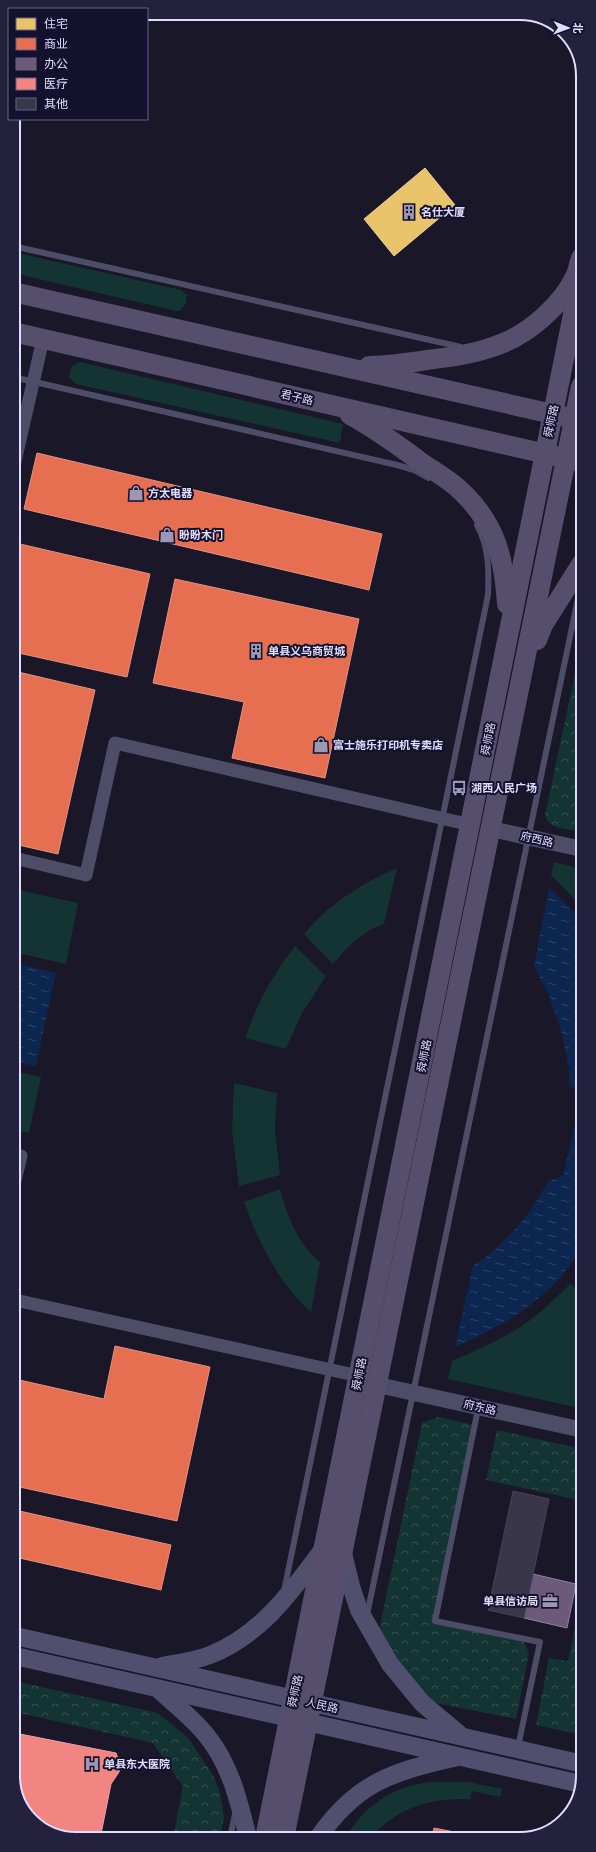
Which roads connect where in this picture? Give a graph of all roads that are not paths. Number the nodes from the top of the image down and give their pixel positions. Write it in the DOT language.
graph roads {
  1 [pos="20,248"];
  2 [pos="576,275"];
  3 [pos="20,294"];
  4 [pos="576,298"];
  5 [pos="20,334"];
  6 [pos="43,339"];
  7 [pos="478,351"];
  8 [pos="341,366"];
  9 [pos="20,379"];
  10 [pos="33,382"];
  11 [pos="331,405"];
  12 [pos="552,414"];
  13 [pos="576,420"];
  14 [pos="20,439"];
  15 [pos="576,440"];
  16 [pos="544,454"];
  17 [pos="574,460"];
  18 [pos="433,481"];
  19 [pos="473,513"];
  20 [pos="576,572"];
  21 [pos="576,608"];
  22 [pos="507,644"];
  23 [pos="522,675"];
  24 [pos="471,825"];
  25 [pos="491,829"];
  26 [pos="576,848"];
  27 [pos="20,859"];
  28 [pos="20,1301"];
  29 [pos="359,1376"];
  30 [pos="378,1384"];
  31 [pos="413,1392"];
  32 [pos="479,1407"];
  33 [pos="576,1428"];
  34 [pos="333,1551"];
  35 [pos="281,1602"];
  36 [pos="366,1622"];
  37 [pos="20,1637"];
  38 [pos="20,1657"];
  39 [pos="155,1667"];
  40 [pos="157,1688"];
  41 [pos="302,1701"];
  42 [pos="298,1720"];
  43 [pos="461,1736"];
  44 [pos="518,1749"];
  45 [pos="461,1757"];
  46 [pos="576,1762"];
  47 [pos="576,1783"];
  48 [pos="238,1798"];
  49 [pos="231,1832"];
  50 [pos="246,1832"];
  51 [pos="267,1832"];
  52 [pos="285,1832"];
  53 [pos="325,1832"];
  1 -- 7 [label="lane"];
  2 -- 7 [label="main road"];
  3 -- 8 [label="main road"];
  4 -- 12 [label="main road, 舜师路"];
  5 -- 6 [label="main road, 君子路"];
  6 -- 10 [label="street"];
  6 -- 11 [label="main road, 君子路"];
  7 -- 8 [label="main road"];
  8 -- 12 [label="main road"];
  9 -- 10 [label="lane"];
  10 -- 14 [label="street"];
  10 -- 18 [label="lane"];
  11 -- 16 [label="main road, 君子路"];
  11 -- 19 [label="main road"];
  12 -- 13 [label="main road"];
  12 -- 16 [label="main road, 舜师路"];
  15 -- 17 [label="main road, 舜师路"];
  16 -- 17 [label="main road, 君子路"];
  16 -- 22 [label="main road, 舜师路"];
  17 -- 23 [label="main road, 舜师路"];
  19 -- 22 [label="main road"];
  19 -- 35 [label="lane"];
  20 -- 23 [label="main road"];
  21 -- 31 [label="lane"];
  22 -- 24 [label="main road, 舜师路"];
  23 -- 25 [label="main road, 舜师路"];
  24 -- 27 [label="street"];
  24 -- 29 [label="main road, 舜师路"];
  25 -- 26 [label="street, 府西路"];
  25 -- 30 [label="main road, 舜师路"];
  28 -- 29 [label="street"];
  29 -- 34 [label="main road, 舜师路"];
  30 -- 31 [label="street, 府东路"];
  30 -- 34 [label="main road, 舜师路"];
  31 -- 32 [label="street, 府东路"];
  31 -- 36 [label="lane"];
  32 -- 33 [label="street, 府东路"];
  32 -- 44 [label="lane"];
  34 -- 35 [label="main road"];
  34 -- 36 [label="main road"];
  34 -- 41 [label="main road, 舜师路"];
  35 -- 39 [label="main road"];
  36 -- 43 [label="main road"];
  37 -- 39 [label="main road, 人民路"];
  38 -- 40 [label="main road, 人民路"];
  39 -- 41 [label="main road, 人民路"];
  40 -- 42 [label="main road, 人民路"];
  40 -- 48 [label="main road"];
  41 -- 42 [label="main road, 舜师路"];
  41 -- 43 [label="main road, 人民路"];
  42 -- 45 [label="main road, 人民路"];
  42 -- 51 [label="main road, 舜师路"];
  42 -- 52 [label="main road, 舜师路"];
  43 -- 44 [label="main road, 人民路"];
  44 -- 46 [label="main road, 人民路"];
  45 -- 47 [label="main road, 人民路"];
  45 -- 53 [label="main road"];
  48 -- 49 [label="lane"];
  48 -- 50 [label="main road"];
}
